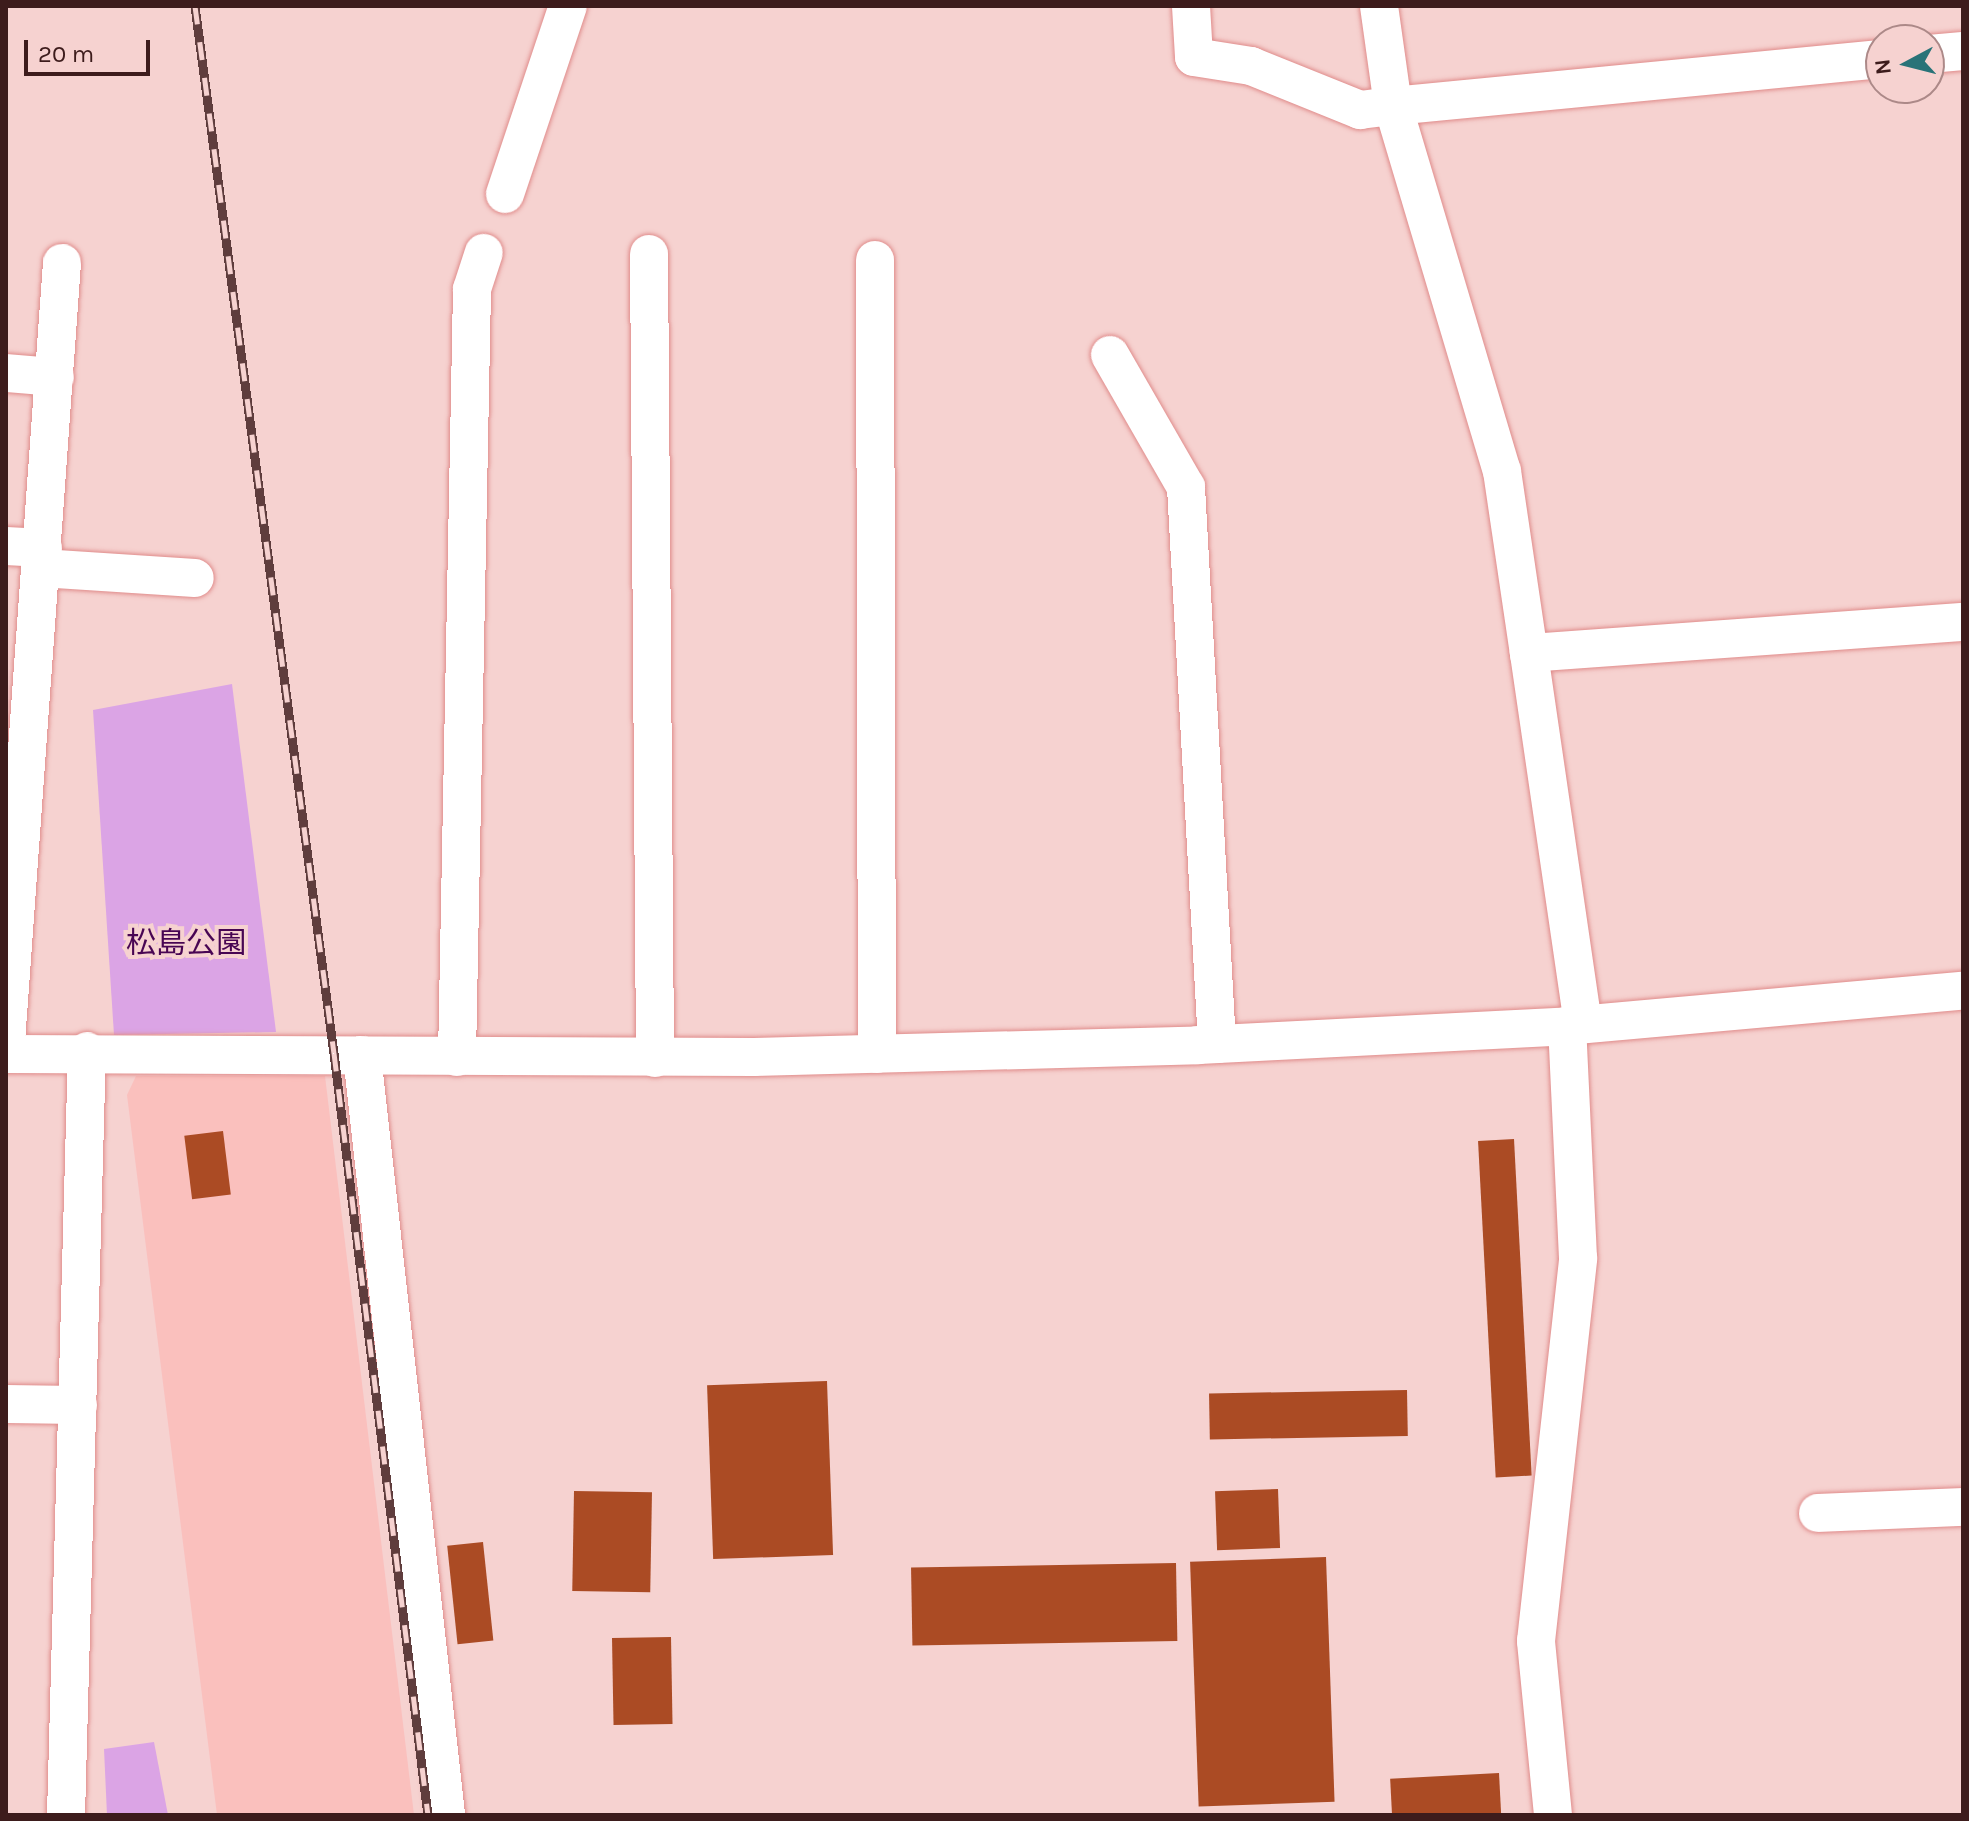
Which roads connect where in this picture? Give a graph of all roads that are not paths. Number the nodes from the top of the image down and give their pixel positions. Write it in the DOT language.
graph roads {
  1 [pos="568,6"];
  2 [pos="1191,6"];
  3 [pos="1379,6"];
  4 [pos="1865,61"];
  5 [pos="1393,106"];
  6 [pos="505,194"];
  7 [pos="484,253"];
  8 [pos="649,254"];
  9 [pos="875,260"];
  10 [pos="62,263"];
  11 [pos="1110,355"];
  12 [pos="6,373"];
  13 [pos="55,377"];
  14 [pos="30,554"];
  15 [pos="195,578"];
  16 [pos="1963,622"];
  17 [pos="1529,653"];
  18 [pos="1963,991"];
  19 [pos="1575,1025"];
  20 [pos="6,1042"];
  21 [pos="1217,1044"];
  22 [pos="87,1051"];
  23 [pos="6,1054"];
  24 [pos="877,1054"];
  25 [pos="362,1055"];
  26 [pos="457,1057"];
  27 [pos="655,1058"];
  28 [pos="6,1404"];
  29 [pos="78,1405"];
  30 [pos="1963,1507"];
  31 [pos="1818,1513"];
  32 [pos="66,1815"];
  33 [pos="446,1815"];
  34 [pos="1553,1815"];
  1 -- 6 [label="street"];
  2 -- 5 [label="street"];
  3 -- 5 [label="street"];
  4 -- 5 [label="street"];
  5 -- 17 [label="street"];
  7 -- 26 [label="street"];
  8 -- 27 [label="street"];
  9 -- 24 [label="street"];
  10 -- 13 [label="street"];
  11 -- 21 [label="street"];
  12 -- 13 [label="street"];
  13 -- 14 [label="street"];
  14 -- 15 [label="street"];
  14 -- 20 [label="street"];
  16 -- 17 [label="street"];
  17 -- 19 [label="street"];
  18 -- 19 [label="street"];
  19 -- 21 [label="street"];
  19 -- 34 [label="street"];
  21 -- 24 [label="street"];
  22 -- 23 [label="street"];
  22 -- 25 [label="street"];
  22 -- 29 [label="street"];
  24 -- 27 [label="street"];
  25 -- 26 [label="street"];
  25 -- 33 [label="street"];
  26 -- 27 [label="street"];
  28 -- 29 [label="street"];
  29 -- 32 [label="street"];
  30 -- 31 [label="street"];
}
